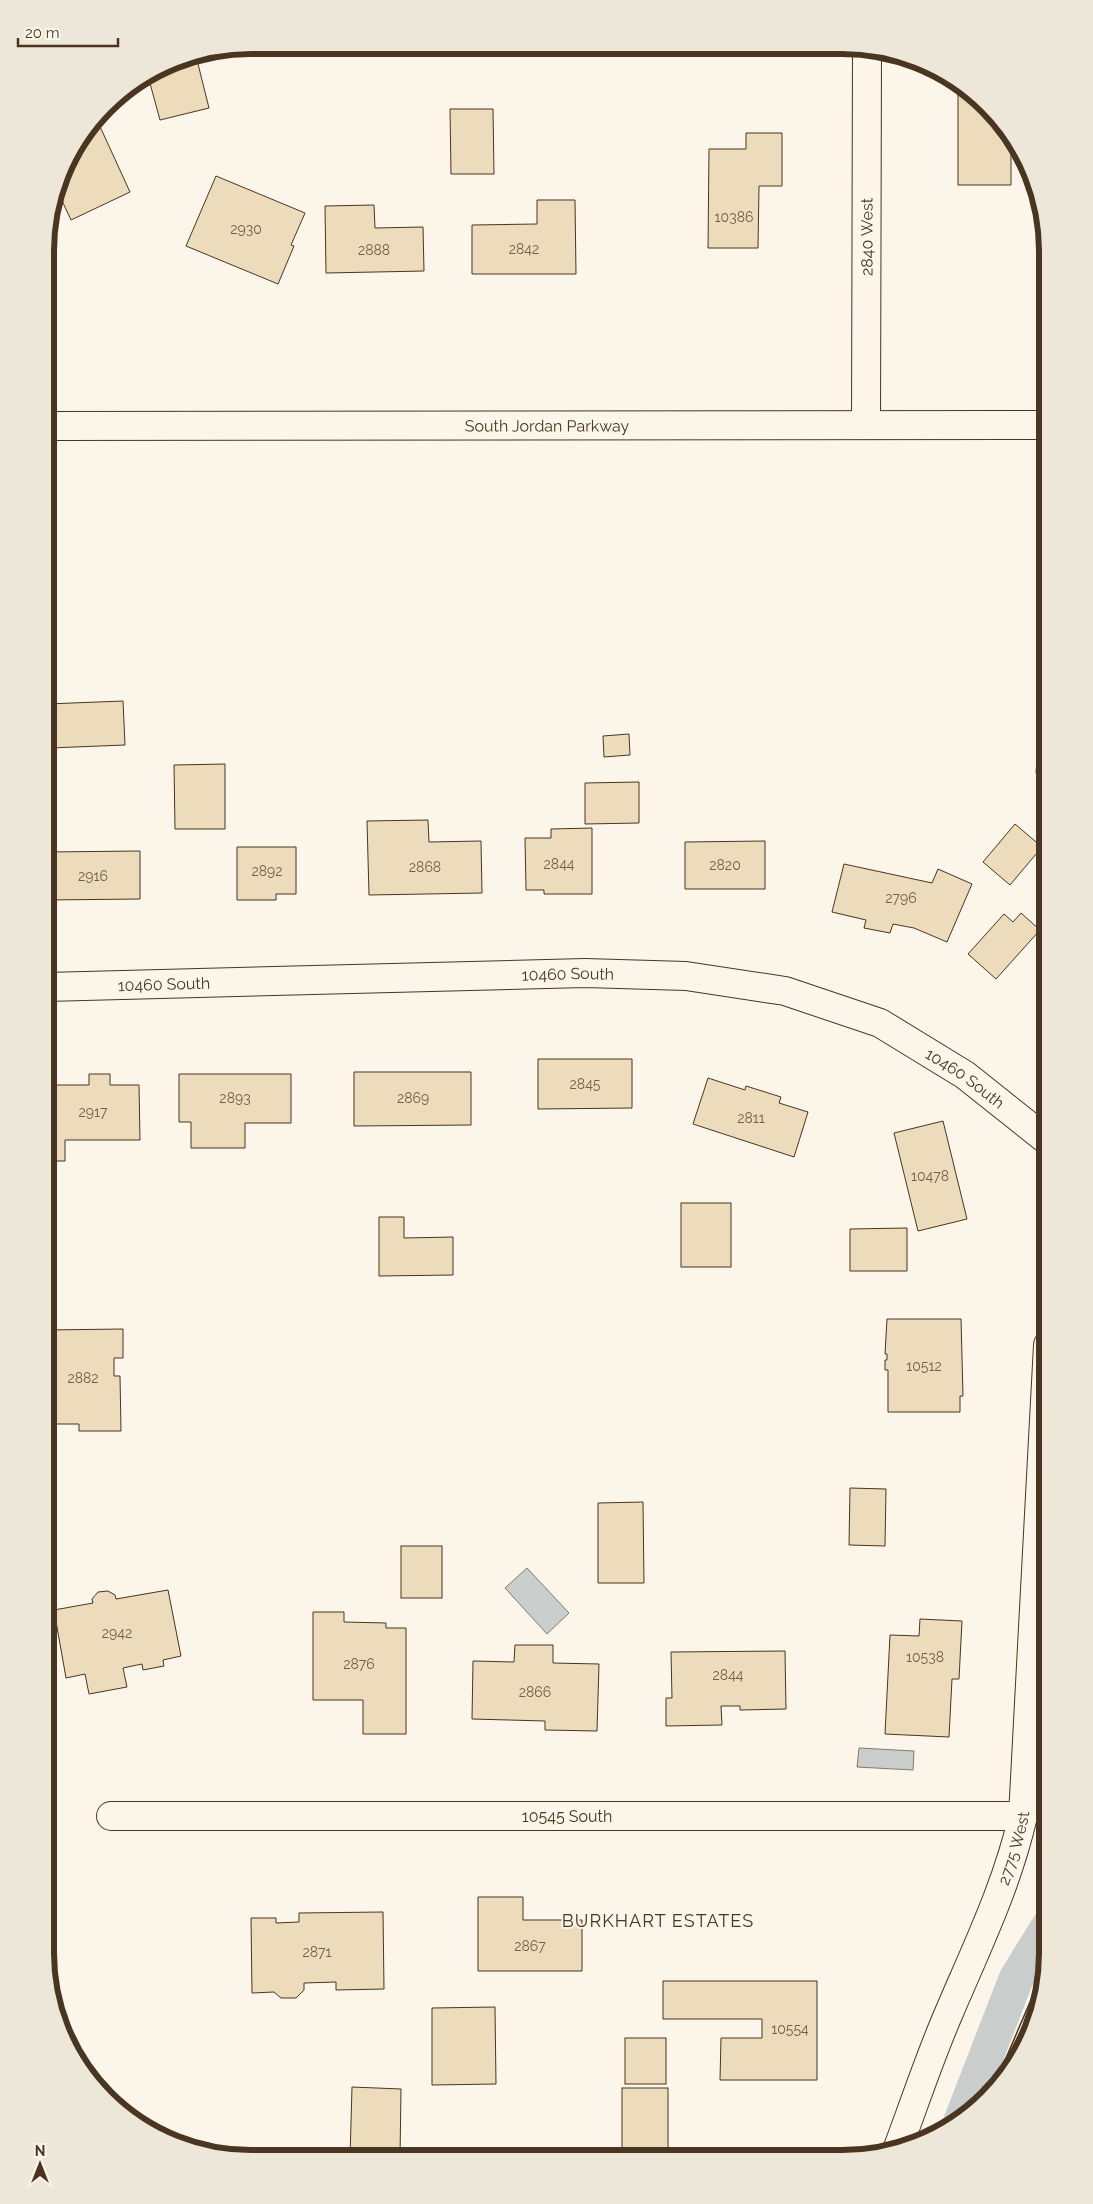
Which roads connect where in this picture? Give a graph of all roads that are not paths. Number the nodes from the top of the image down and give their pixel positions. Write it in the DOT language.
graph roads {
  1 [pos="867,55"];
  2 [pos="866,425"];
  3 [pos="1039,425"];
  4 [pos="54,426"];
  5 [pos="54,987"];
  6 [pos="1039,1134"];
  7 [pos="1039,1515"];
  8 [pos="111,1816"];
  9 [pos="1023,1816"];
  10 [pos="899,2142"];
  1 -- 2 [label="street, 2840 West"];
  2 -- 3 [label="street, South Jordan Parkway"];
  2 -- 4 [label="street, South Jordan Parkway"];
  5 -- 6 [label="street, 10460 South"];
  7 -- 9 [label="street, 2775 West"];
  8 -- 9 [label="street, 10545 South"];
  9 -- 10 [label="street, 2775 West"];
}
